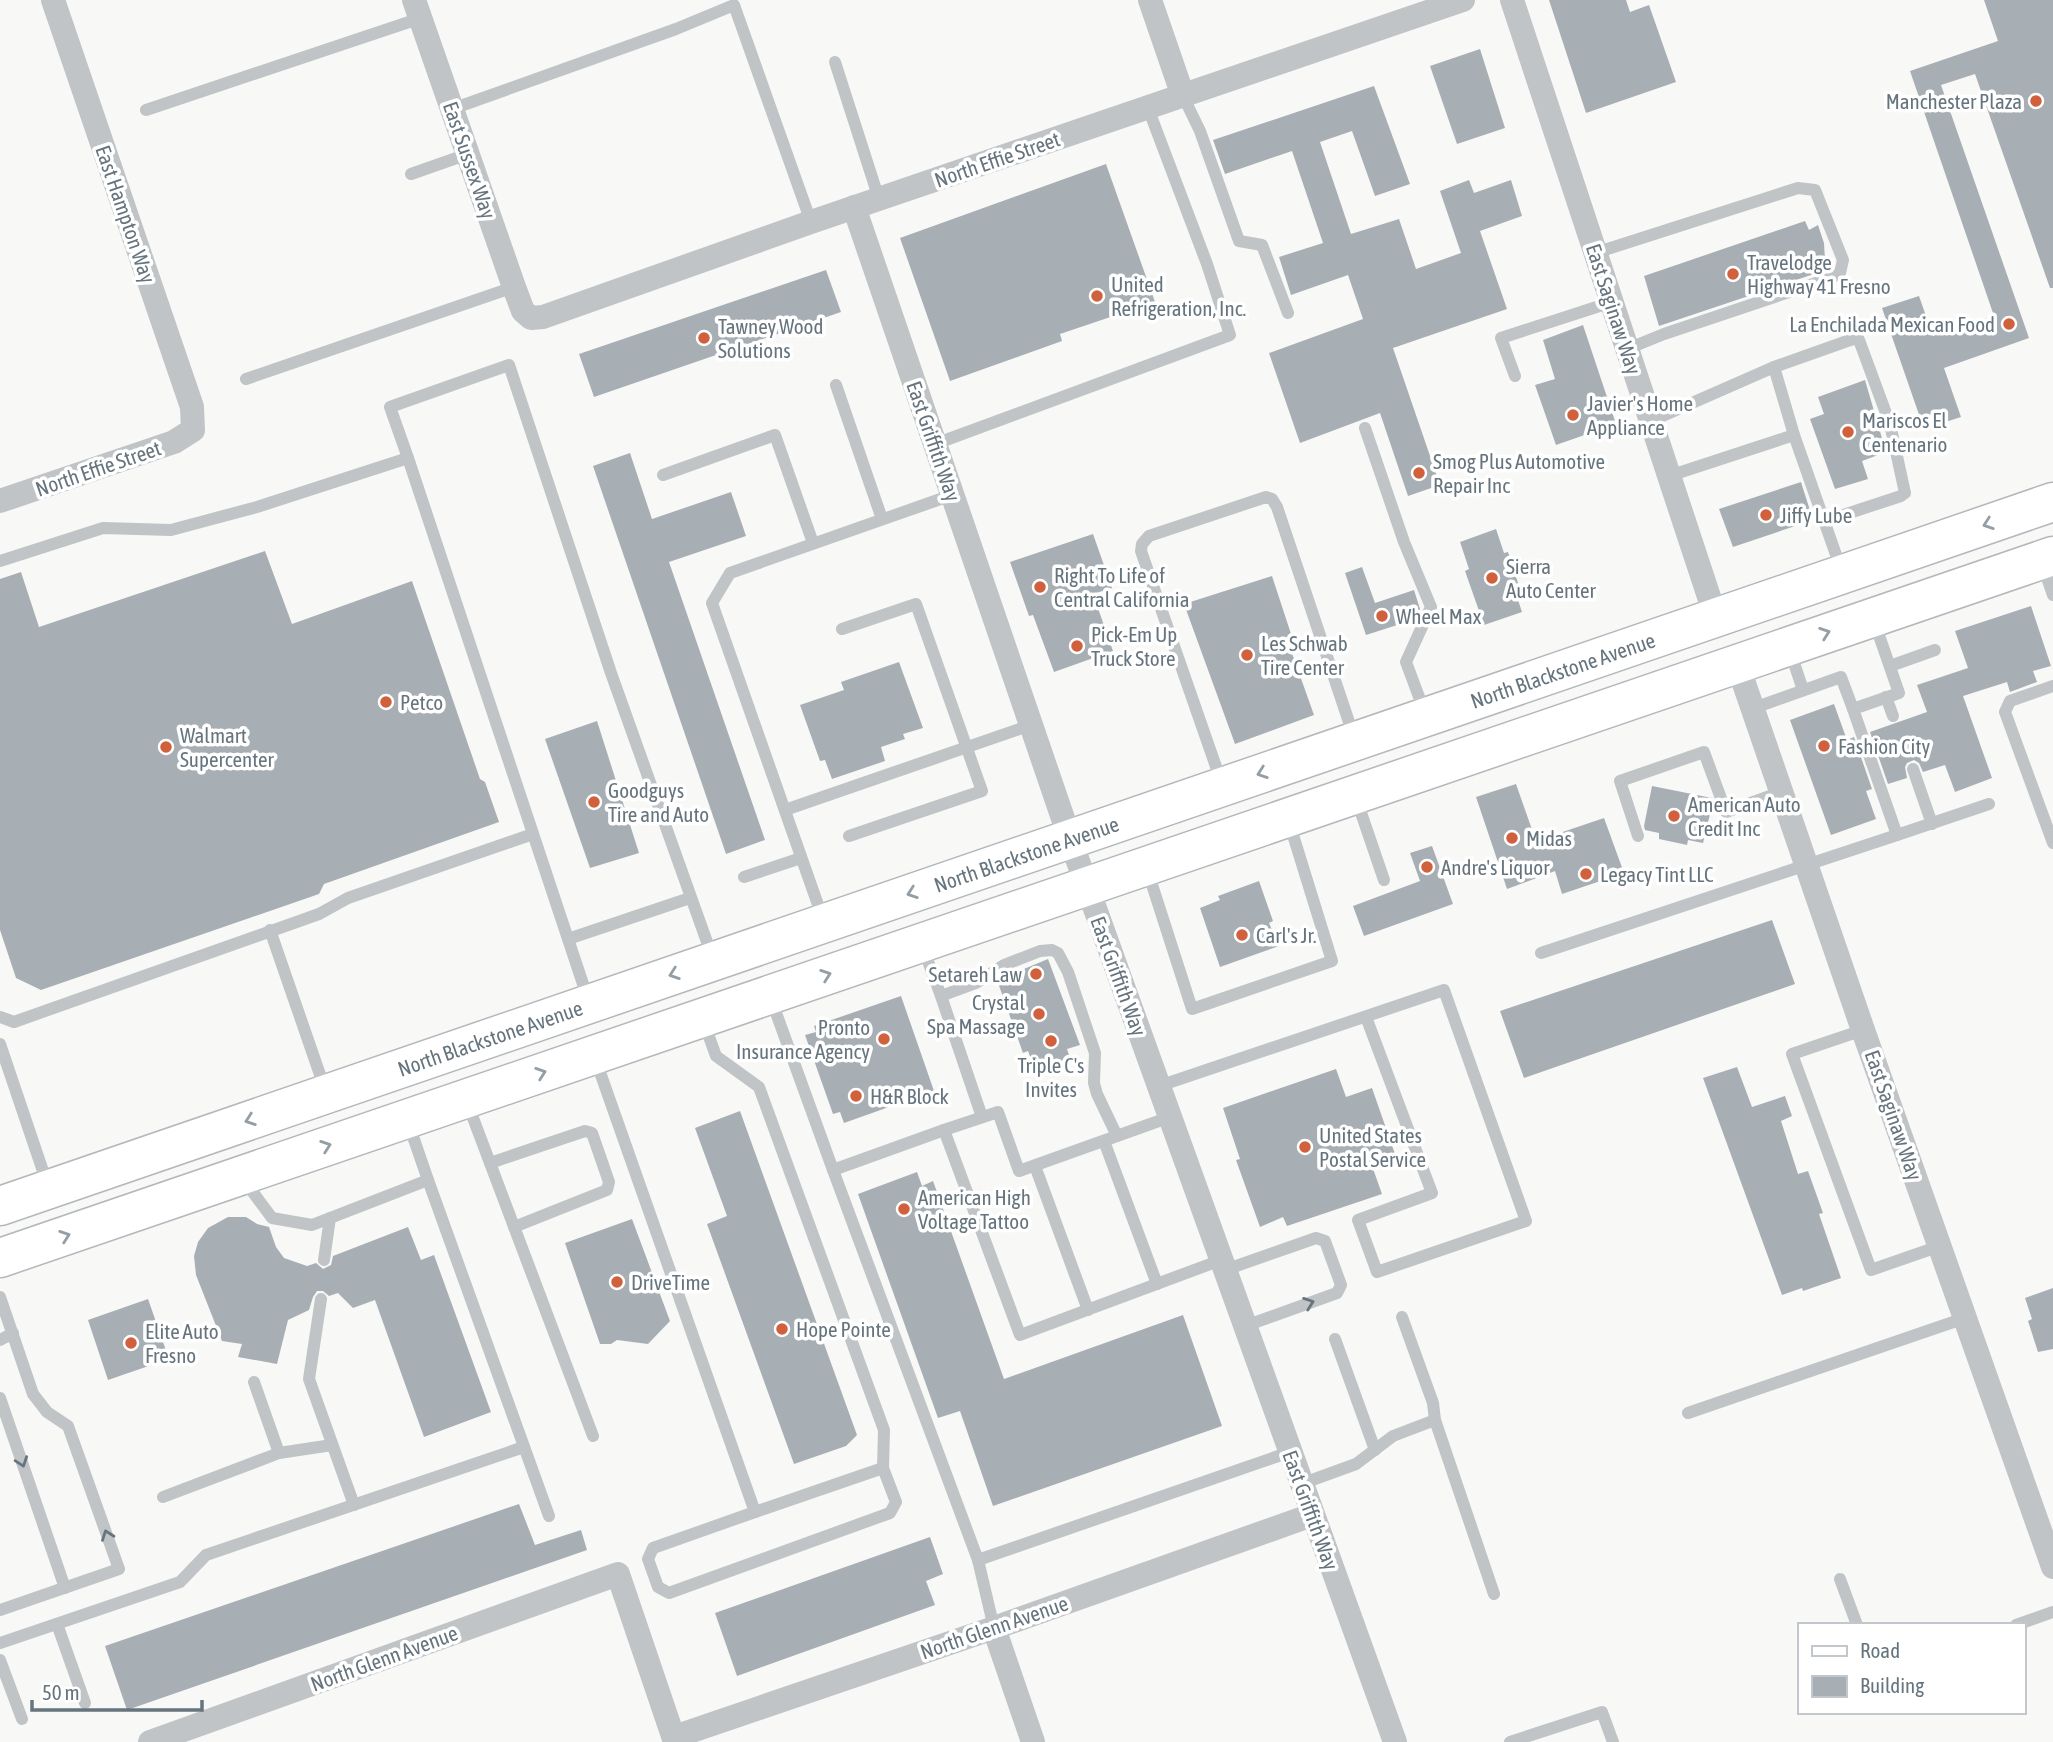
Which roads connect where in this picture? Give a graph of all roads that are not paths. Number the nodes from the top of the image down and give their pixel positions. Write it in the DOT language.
graph roads {
  1 [pos="53,0"];
  2 [pos="1150,0"];
  3 [pos="1463,0"];
  4 [pos="1512,0"];
  5 [pos="417,9"];
  6 [pos="835,62"];
  7 [pos="1183,96"];
  8 [pos="452,108"];
  9 [pos="1148,108"];
  10 [pos="146,110"];
  11 [pos="468,154"];
  12 [pos="411,174"];
  13 [pos="879,199"];
  14 [pos="854,207"];
  15 [pos="811,222"];
  16 [pos="1595,253"];
  17 [pos="514,287"];
  18 [pos="1612,302"];
  19 [pos="1288,313"];
  20 [pos="531,317"];
  21 [pos="1627,349"];
  22 [pos="1774,367"];
  23 [pos="1515,376"];
  24 [pos="246,379"];
  25 [pos="836,385"];
  26 [pos="1651,421"];
  27 [pos="1365,428"];
  28 [pos="193,430"];
  29 [pos="1794,435"];
  30 [pos="935,444"];
  31 [pos="408,458"];
  32 [pos="663,475"];
  33 [pos="1670,476"];
  34 [pos="952,495"];
  35 [pos="0,501"];
  36 [pos="2053,502"];
  37 [pos="882,519"];
  38 [pos="1825,521"];
  39 [pos="813,543"];
  40 [pos="0,561"];
  41 [pos="2049,570"];
  42 [pos="1843,574"];
  43 [pos="1873,617"];
  44 [pos="1716,618"];
  45 [pos="842,629"];
  46 [pos="1788,646"];
  47 [pos="1934,650"];
  48 [pos="1737,663"];
  49 [pos="1890,666"];
  50 [pos="2053,686"];
  51 [pos="1803,690"];
  52 [pos="1886,697"];
  53 [pos="1754,708"];
  54 [pos="1853,709"];
  55 [pos="1893,716"];
  56 [pos="1426,717"];
  57 [pos="1031,725"];
  58 [pos="1556,725"];
  59 [pos="1356,741"];
  60 [pos="967,747"];
  61 [pos="1913,769"];
  62 [pos="1223,786"];
  63 [pos="1781,792"];
  64 [pos="1354,794"];
  65 [pos="1989,804"];
  66 [pos="785,810"];
  67 [pos="1288,817"];
  68 [pos="1932,824"];
  69 [pos="533,834"];
  70 [pos="1897,835"];
  71 [pos="849,836"];
  72 [pos="1638,836"];
  73 [pos="1070,839"];
  74 [pos="2053,843"];
  75 [pos="801,858"];
  76 [pos="1146,865"];
  77 [pos="1806,866"];
  78 [pos="744,877"];
  79 [pos="1384,880"];
  80 [pos="1087,886"];
  81 [pos="690,898"];
  82 [pos="824,923"];
  83 [pos="270,930"];
  84 [pos="568,939"];
  85 [pos="921,943"];
  86 [pos="1541,953"];
  87 [pos="714,961"];
  88 [pos="770,995"];
  89 [pos="941,996"];
  90 [pos="589,1003"];
  91 [pos="0,1017"];
  92 [pos="1366,1017"];
  93 [pos="702,1018"];
  94 [pos="1863,1030"];
  95 [pos="0,1044"];
  96 [pos="594,1055"];
  97 [pos="1159,1086"];
  98 [pos="327,1094"];
  99 [pos="465,1099"];
  100 [pos="982,1117"];
  101 [pos="1170,1117"];
  102 [pos="407,1119"];
  103 [pos="944,1130"];
  104 [pos="1117,1136"];
  105 [pos="1104,1141"];
  106 [pos="490,1163"];
  107 [pos="1035,1166"];
  108 [pos="833,1170"];
  109 [pos="240,1176"];
  110 [pos="428,1180"];
  111 [pos="49,1189"];
  112 [pos="157,1205"];
  113 [pos="0,1206"];
  114 [pos="330,1218"];
  115 [pos="514,1227"];
  116 [pos="1940,1246"];
  117 [pos="0,1258"];
  118 [pos="324,1259"];
  119 [pos="1223,1265"];
  120 [pos="1157,1284"];
  121 [pos="0,1297"];
  122 [pos="321,1299"];
  123 [pos="1088,1310"];
  124 [pos="1402,1317"];
  125 [pos="1965,1318"];
  126 [pos="1245,1326"];
  127 [pos="13,1333"];
  128 [pos="0,1339"];
  129 [pos="1335,1339"];
  130 [pos="254,1382"];
  131 [pos="0,1398"];
  132 [pos="1688,1413"];
  133 [pos="1435,1420"];
  134 [pos="593,1436"];
  135 [pos="332,1445"];
  136 [pos="524,1447"];
  137 [pos="1375,1450"];
  138 [pos="1290,1452"];
  139 [pos="279,1453"];
  140 [pos="883,1468"];
  141 [pos="1301,1484"];
  142 [pos="163,1497"];
  143 [pos="354,1505"];
  144 [pos="755,1512"];
  145 [pos="1312,1515"];
  146 [pos="549,1516"];
  147 [pos="978,1560"];
  148 [pos="2053,1567"];
  149 [pos="1840,1578"];
  150 [pos="65,1588"];
  151 [pos="1494,1594"];
  152 [pos="0,1610"];
  153 [pos="2053,1612"];
  154 [pos="1856,1623"];
  155 [pos="2023,1623"];
  156 [pos="57,1624"];
  157 [pos="994,1628"];
  158 [pos="0,1643"];
  159 [pos="0,1660"];
  160 [pos="85,1703"];
  161 [pos="22,1719"];
  162 [pos="675,1739"];
  163 [pos="150,1742"];
  164 [pos="1033,1742"];
  165 [pos="1395,1742"];
  166 [pos="1510,1742"];
  167 [pos="1613,1742"];
  1 -- 28 [label="street, East Hampton Way"];
  2 -- 7 [label="street"];
  3 -- 7 [label="street, North Effie Street"];
  4 -- 16 [label="street, East Saginaw Way"];
  5 -- 8 [label="street, East Sussex Way"];
  5 -- 10 [label="lane"];
  6 -- 13 [label="lane"];
  7 -- 9 [label="street, North Effie Street"];
  7 -- 19 [label="lane"];
  8 -- 11 [label="street, East Sussex Way"];
  8 -- 15 [label="lane"];
  9 -- 13 [label="street, North Effie Street"];
  9 -- 30 [label="lane"];
  11 -- 12 [label="lane"];
  11 -- 17 [label="street, East Sussex Way"];
  13 -- 14 [label="street, North Effie Street"];
  14 -- 15 [label="street, North Effie Street"];
  14 -- 30 [label="street, East Griffith Way"];
  15 -- 20 [label="street, North Effie Street"];
  16 -- 18 [label="street, East Saginaw Way"];
  16 -- 21 [label="lane"];
  17 -- 20 [label="street, East Sussex Way"];
  17 -- 24 [label="lane"];
  18 -- 21 [label="street, East Saginaw Way"];
  18 -- 23 [label="lane"];
  21 -- 26 [label="street, East Saginaw Way"];
  22 -- 26 [label="lane"];
  22 -- 29 [label="lane"];
  22 -- 38 [label="lane"];
  25 -- 37 [label="lane"];
  26 -- 33 [label="street, East Saginaw Way"];
  27 -- 56 [label="lane"];
  28 -- 35 [label="street, North Effie Street"];
  29 -- 33 [label="lane"];
  29 -- 38 [label="lane"];
  30 -- 34 [label="street, East Griffith Way"];
  31 -- 40 [label="lane"];
  31 -- 69 [label="lane"];
  31 -- 81 [label="lane"];
  32 -- 39 [label="lane"];
  33 -- 44 [label="street, East Saginaw Way"];
  34 -- 37 [label="lane"];
  34 -- 57 [label="street, East Griffith Way"];
  36 -- 42 [label="main road, North Blackstone Avenue, one-way"];
  37 -- 39 [label="lane"];
  38 -- 42 [label="lane"];
  39 -- 66 [label="lane"];
  41 -- 43 [label="main road"];
  42 -- 44 [label="main road, North Blackstone Avenue"];
  42 -- 48 [label="main road"];
  46 -- 43 [label="main road, one-way"];
  43 -- 49 [label="lane"];
  44 -- 56 [label="main road, North Blackstone Avenue"];
  44 -- 58 [label="main road"];
  45 -- 60 [label="lane"];
  46 -- 48 [label="main road"];
  46 -- 51 [label="lane"];
  47 -- 49 [label="lane"];
  48 -- 53 [label="street, East Saginaw Way"];
  48 -- 58 [label="main road"];
  49 -- 52 [label="lane"];
  50 -- 74 [label="lane"];
  51 -- 53 [label="lane"];
  51 -- 54 [label="lane"];
  52 -- 54 [label="lane"];
  52 -- 55 [label="lane"];
  53 -- 63 [label="street, East Saginaw Way"];
  54 -- 70 [label="lane"];
  56 -- 59 [label="main road, North Blackstone Avenue"];
  57 -- 60 [label="lane"];
  57 -- 73 [label="street, East Griffith Way"];
  58 -- 64 [label="main road"];
  59 -- 62 [label="main road, North Blackstone Avenue, one-way"];
  59 -- 62 [label="lane"];
  60 -- 66 [label="lane"];
  60 -- 71 [label="lane"];
  61 -- 68 [label="lane"];
  62 -- 73 [label="main road, North Blackstone Avenue"];
  63 -- 72 [label="lane"];
  63 -- 77 [label="street, East Saginaw Way"];
  64 -- 67 [label="main road"];
  64 -- 79 [label="lane"];
  65 -- 68 [label="lane"];
  66 -- 75 [label="lane"];
  67 -- 76 [label="main road"];
  67 -- 76 [label="lane"];
  68 -- 70 [label="lane"];
  69 -- 83 [label="lane"];
  69 -- 84 [label="lane"];
  70 -- 77 [label="lane"];
  73 -- 80 [label="street, East Griffith Way"];
  73 -- 82 [label="main road, North Blackstone Avenue, one-way"];
  75 -- 78 [label="lane"];
  75 -- 82 [label="lane"];
  76 -- 80 [label="main road"];
  77 -- 86 [label="lane"];
  77 -- 94 [label="street, East Saginaw Way"];
  80 -- 85 [label="main road"];
  80 -- 97 [label="street, East Griffith Way"];
  81 -- 84 [label="lane"];
  81 -- 87 [label="lane"];
  82 -- 87 [label="main road, North Blackstone Avenue"];
  83 -- 91 [label="lane"];
  83 -- 98 [label="lane"];
  84 -- 90 [label="lane"];
  88 -- 85 [label="main road, one-way"];
  85 -- 89 [label="lane"];
  87 -- 90 [label="main road, North Blackstone Avenue, one-way"];
  88 -- 93 [label="main road"];
  88 -- 108 [label="lane"];
  89 -- 100 [label="lane"];
  89 -- 104 [label="lane"];
  90 -- 98 [label="main road, North Blackstone Avenue"];
  92 -- 92 [label="lane"];
  92 -- 97 [label="lane"];
  93 -- 96 [label="main road"];
  93 -- 140 [label="lane"];
  94 -- 116 [label="street, East Saginaw Way"];
  94 -- 116 [label="lane"];
  95 -- 111 [label="lane"];
  99 -- 96 [label="main road, one-way"];
  96 -- 144 [label="lane"];
  97 -- 101 [label="street, East Griffith Way"];
  98 -- 111 [label="main road, North Blackstone Avenue, one-way"];
  98 -- 112 [label="main road"];
  99 -- 102 [label="main road"];
  99 -- 106 [label="lane"];
  100 -- 103 [label="lane"];
  100 -- 107 [label="lane"];
  101 -- 104 [label="lane"];
  101 -- 119 [label="street, East Griffith Way"];
  109 -- 102 [label="main road, one-way"];
  102 -- 110 [label="lane"];
  103 -- 108 [label="lane"];
  103 -- 123 [label="lane"];
  104 -- 105 [label="lane"];
  105 -- 107 [label="lane"];
  105 -- 120 [label="lane"];
  106 -- 115 [label="lane"];
  106 -- 115 [label="lane"];
  107 -- 123 [label="lane"];
  108 -- 147 [label="lane"];
  109 -- 112 [label="main road"];
  109 -- 114 [label="lane"];
  110 -- 114 [label="lane"];
  110 -- 136 [label="lane"];
  111 -- 113 [label="main road, North Blackstone Avenue"];
  117 -- 112 [label="main road, one-way"];
  114 -- 118 [label="lane"];
  115 -- 134 [label="lane"];
  116 -- 125 [label="street, East Saginaw Way"];
  119 -- 120 [label="lane"];
  119 -- 126 [label="street, East Griffith Way"];
  126 -- 119 [label="lane, one-way"];
  120 -- 123 [label="lane"];
  121 -- 127 [label="lane"];
  122 -- 135 [label="lane"];
  124 -- 133 [label="lane"];
  125 -- 132 [label="lane"];
  125 -- 148 [label="street, East Saginaw Way"];
  126 -- 138 [label="street, East Griffith Way"];
  127 -- 128 [label="lane"];
  150 -- 127 [label="lane, one-way"];
  129 -- 137 [label="lane"];
  130 -- 139 [label="lane"];
  131 -- 150 [label="lane, one-way"];
  133 -- 137 [label="lane"];
  133 -- 151 [label="lane"];
  135 -- 139 [label="lane"];
  135 -- 143 [label="lane"];
  136 -- 143 [label="lane"];
  136 -- 146 [label="lane"];
  137 -- 141 [label="lane"];
  138 -- 141 [label="street, East Griffith Way"];
  138 -- 147 [label="lane"];
  139 -- 142 [label="lane"];
  140 -- 144 [label="lane"];
  140 -- 144 [label="lane"];
  141 -- 145 [label="street, East Griffith Way"];
  143 -- 156 [label="lane"];
  145 -- 157 [label="street, North Glenn Avenue"];
  145 -- 165 [label="street, East Griffith Way"];
  147 -- 157 [label="lane"];
  149 -- 154 [label="lane"];
  150 -- 152 [label="lane"];
  153 -- 155 [label="lane"];
  156 -- 158 [label="lane"];
  156 -- 160 [label="lane"];
  157 -- 162 [label="street, North Glenn Avenue"];
  157 -- 164 [label="street"];
  159 -- 161 [label="lane"];
  162 -- 163 [label="street, North Glenn Avenue"];
  166 -- 167 [label="lane"];
}
